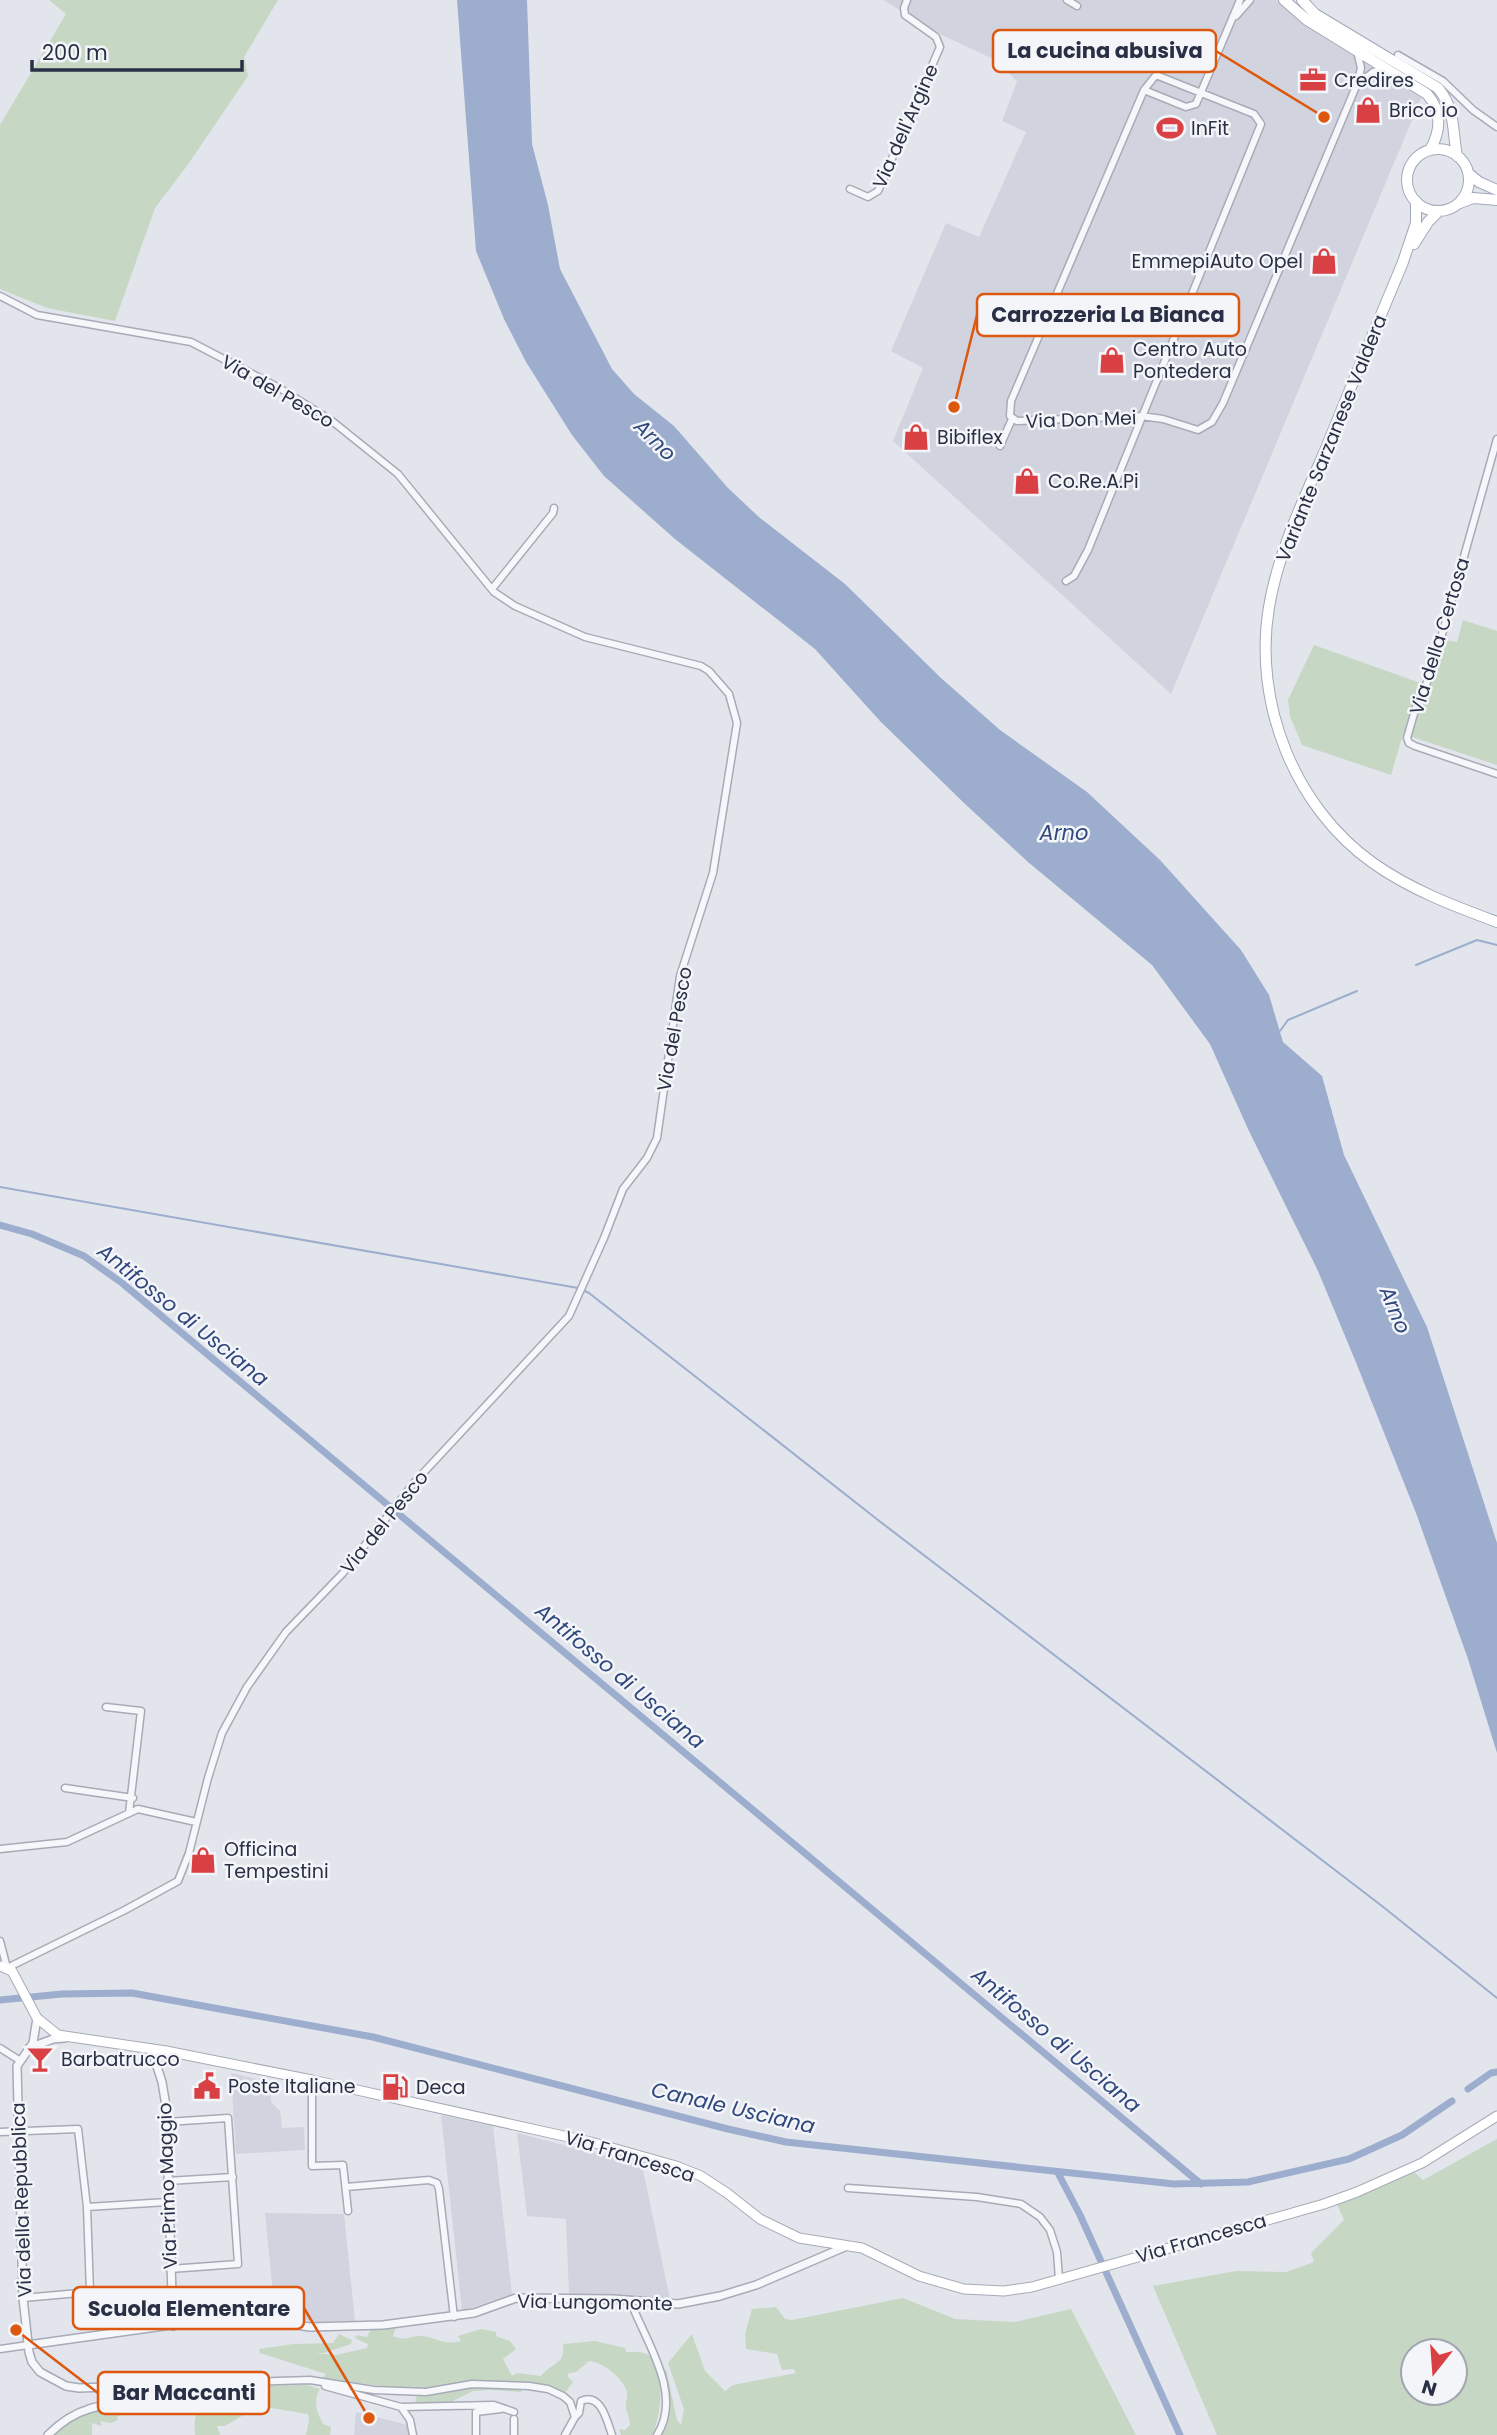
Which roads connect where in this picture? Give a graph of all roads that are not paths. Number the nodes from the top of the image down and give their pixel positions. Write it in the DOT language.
graph roads {
  1 [pos="1067,0"];
  2 [pos="1240,0"];
  3 [pos="1250,0"];
  4 [pos="1284,0"];
  5 [pos="1302,0"];
  6 [pos="905,3"];
  7 [pos="1077,6"];
  8 [pos="1231,23"];
  9 [pos="1356,50"];
  10 [pos="1398,55"];
  11 [pos="1388,69"];
  12 [pos="1357,84"];
  13 [pos="1144,90"];
  14 [pos="1201,94"];
  15 [pos="1497,127"];
  16 [pos="1430,150"];
  17 [pos="1457,156"];
  18 [pos="1468,172"];
  19 [pos="850,189"];
  20 [pos="1497,190"];
  21 [pos="1497,200"];
  22 [pos="1416,201"];
  23 [pos="1456,205"];
  24 [pos="1439,211"];
  25 [pos="1403,262"];
  26 [pos="0,296"];
  27 [pos="1141,416"];
  28 [pos="1012,419"];
  29 [pos="1497,439"];
  30 [pos="1000,446"];
  31 [pos="554,508"];
  32 [pos="1066,581"];
  33 [pos="492,589"];
  34 [pos="1497,774"];
  35 [pos="1497,922"];
  36 [pos="106,1707"];
  37 [pos="65,1788"];
  38 [pos="133,1798"];
  39 [pos="129,1813"];
  40 [pos="196,1822"];
  41 [pos="0,1849"];
  42 [pos="0,1941"];
  43 [pos="4,1967"];
  44 [pos="37,2018"];
  45 [pos="47,2029"];
  46 [pos="68,2038"];
  47 [pos="33,2045"];
  48 [pos="0,2048"];
  49 [pos="151,2048"];
  50 [pos="19,2060"];
  51 [pos="312,2080"];
  52 [pos="1497,2116"];
  53 [pos="167,2122"];
  54 [pos="0,2132"];
  55 [pos="18,2132"];
  56 [pos="233,2177"];
  57 [pos="167,2181"];
  58 [pos="346,2187"];
  59 [pos="848,2188"];
  60 [pos="167,2202"];
  61 [pos="87,2207"];
  62 [pos="348,2210"];
  63 [pos="849,2245"];
  64 [pos="170,2269"];
  65 [pos="1064,2278"];
  66 [pos="23,2298"];
  67 [pos="629,2300"];
  68 [pos="454,2317"];
  69 [pos="175,2325"];
  70 [pos="27,2345"];
  71 [pos="0,2349"];
  72 [pos="310,2381"];
  73 [pos="158,2385"];
  74 [pos="401,2406"];
  75 [pos="501,2409"];
  76 [pos="575,2417"];
  77 [pos="48,2435"];
  78 [pos="413,2435"];
  79 [pos="476,2435"];
  80 [pos="514,2435"];
  81 [pos="565,2435"];
  82 [pos="612,2435"];
  83 [pos="657,2435"];
  1 -- 7 [label="street"];
  2 -- 8 [label="street"];
  3 -- 8 [label="street"];
  4 -- 9 [label="main road"];
  5 -- 17 [label="main road"];
  6 -- 19 [label="street, Via dell'Argine"];
  8 -- 14 [label="street"];
  9 -- 11 [label="main road"];
  9 -- 12 [label="street"];
  10 -- 15 [label="street"];
  11 -- 12 [label="street"];
  11 -- 16 [label="main road"];
  12 -- 27 [label="street, Via Don Mei"];
  13 -- 14 [label="street"];
  13 -- 14 [label="street"];
  13 -- 28 [label="street, Via Don Mei"];
  14 -- 27 [label="street"];
  16 -- 17 [label="main road"];
  16 -- 22 [label="main road"];
  17 -- 18 [label="main road"];
  18 -- 20 [label="main road"];
  18 -- 23 [label="main road"];
  21 -- 23 [label="main road"];
  22 -- 24 [label="main road"];
  22 -- 25 [label="main road"];
  23 -- 24 [label="main road"];
  24 -- 25 [label="main road"];
  25 -- 35 [label="main road, Variante Sarzanese Valdera"];
  26 -- 33 [label="street, Via del Pesco"];
  27 -- 28 [label="street, Via Don Mei"];
  27 -- 32 [label="street"];
  28 -- 30 [label="street"];
  29 -- 34 [label="street, Via della Certosa"];
  31 -- 33 [label="street"];
  33 -- 40 [label="street, Via del Pesco"];
  36 -- 38 [label="street"];
  37 -- 38 [label="street"];
  38 -- 39 [label="street"];
  39 -- 40 [label="street"];
  39 -- 41 [label="street"];
  40 -- 43 [label="street, Via del Pesco"];
  42 -- 43 [label="street"];
  43 -- 44 [label="main road, Via Francesca"];
  44 -- 45 [label="main road, Via Francesca"];
  44 -- 47 [label="street"];
  45 -- 46 [label="main road, Via Francesca"];
  45 -- 47 [label="street"];
  46 -- 47 [label="street"];
  46 -- 49 [label="main road, Via Francesca"];
  47 -- 50 [label="street"];
  48 -- 50 [label="street"];
  49 -- 51 [label="main road, Via Francesca"];
  49 -- 53 [label="street, Via Primo Maggio"];
  50 -- 55 [label="street, Via della Repubblica"];
  51 -- 58 [label="street"];
  51 -- 63 [label="main road, Via Francesca"];
  52 -- 65 [label="main road, Via Francesca"];
  53 -- 56 [label="street"];
  53 -- 57 [label="street, Via Primo Maggio"];
  54 -- 55 [label="street"];
  55 -- 61 [label="street"];
  55 -- 66 [label="street, Via della Repubblica"];
  56 -- 57 [label="street"];
  56 -- 64 [label="street"];
  57 -- 60 [label="street, Via Primo Maggio"];
  58 -- 62 [label="street"];
  58 -- 68 [label="street"];
  59 -- 65 [label="street"];
  60 -- 61 [label="street"];
  60 -- 64 [label="street, Via Primo Maggio"];
  61 -- 66 [label="street"];
  63 -- 65 [label="main road, Via Francesca"];
  63 -- 67 [label="street, Via Lungomonte"];
  64 -- 69 [label="street, Via Primo Maggio"];
  66 -- 70 [label="street, Via della Repubblica"];
  67 -- 68 [label="street, Via Lungomonte"];
  67 -- 83 [label="street"];
  68 -- 69 [label="street, Via Lungomonte"];
  69 -- 70 [label="street, Via Lungomonte"];
  70 -- 71 [label="street, Via Lungomonte"];
  70 -- 73 [label="street, Via della Repubblica"];
  72 -- 73 [label="street, Via della Repubblica"];
  72 -- 74 [label="street, Via della Repubblica"];
  72 -- 76 [label="street, Via della Repubblica"];
  73 -- 77 [label="street"];
  74 -- 75 [label="street, Via della Repubblica"];
  74 -- 78 [label="street"];
  75 -- 79 [label="street"];
  75 -- 80 [label="street, Via della Repubblica"];
  76 -- 81 [label="street"];
  76 -- 82 [label="street"];
}
